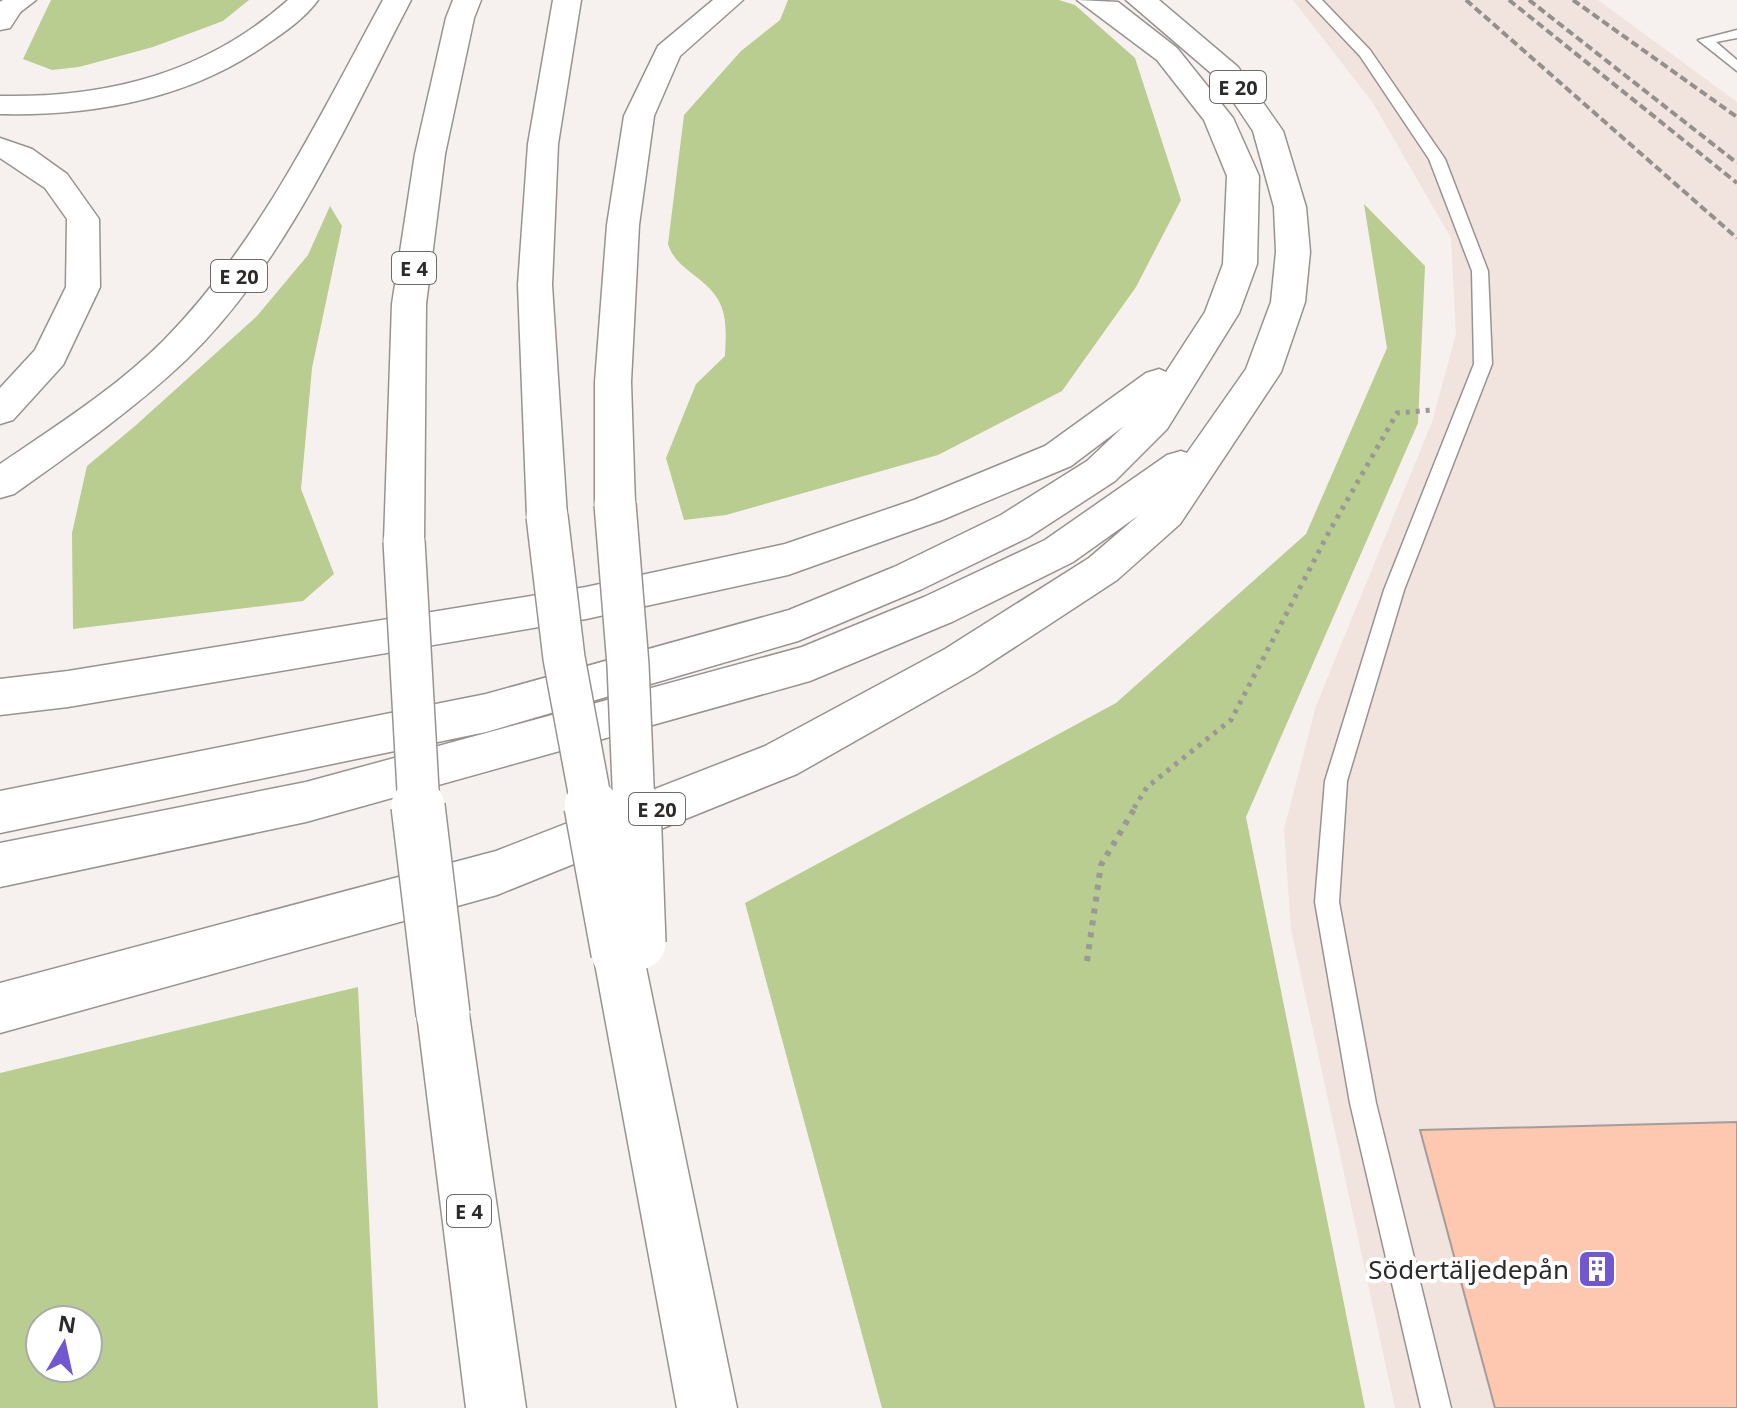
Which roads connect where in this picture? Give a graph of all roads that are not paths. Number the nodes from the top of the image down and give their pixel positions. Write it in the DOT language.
graph roads {
  1 [pos="304,0"];
  2 [pos="397,0"];
  3 [pos="467,0"];
  4 [pos="567,0"];
  5 [pos="729,0"];
  6 [pos="1091,0"];
  7 [pos="1140,0"];
  8 [pos="1314,0"];
  9 [pos="1737,34"];
  10 [pos="1737,67"];
  11 [pos="0,80"];
  12 [pos="43,104"];
  13 [pos="0,105"];
  14 [pos="0,147"];
  15 [pos="1196,354"];
  16 [pos="0,411"];
  17 [pos="1221,434"];
  18 [pos="0,484"];
  19 [pos="0,697"];
  20 [pos="0,812"];
  21 [pos="0,865"];
  22 [pos="629,949"];
  23 [pos="0,1008"];
  24 [pos="496,1408"];
  25 [pos="707,1408"];
  26 [pos="1436,1408"];
  1 -- 12 [label="highway"];
  2 -- 18 [label="highway, E 20"];
  3 -- 24 [label="highway, E 4, bridge"];
  4 -- 22 [label="highway, bridge"];
  5 -- 22 [label="highway, bridge"];
  6 -- 15 [label="highway"];
  7 -- 17 [label="highway, E 20"];
  8 -- 26 [label="lane"];
  9 -- 10 [label="lane"];
  11 -- 12 [label="highway"];
  12 -- 13 [label="highway"];
  14 -- 16 [label="highway"];
  15 -- 19 [label="highway"];
  15 -- 20 [label="highway"];
  17 -- 21 [label="highway"];
  17 -- 23 [label="highway, E 20"];
  22 -- 25 [label="highway"];
}
